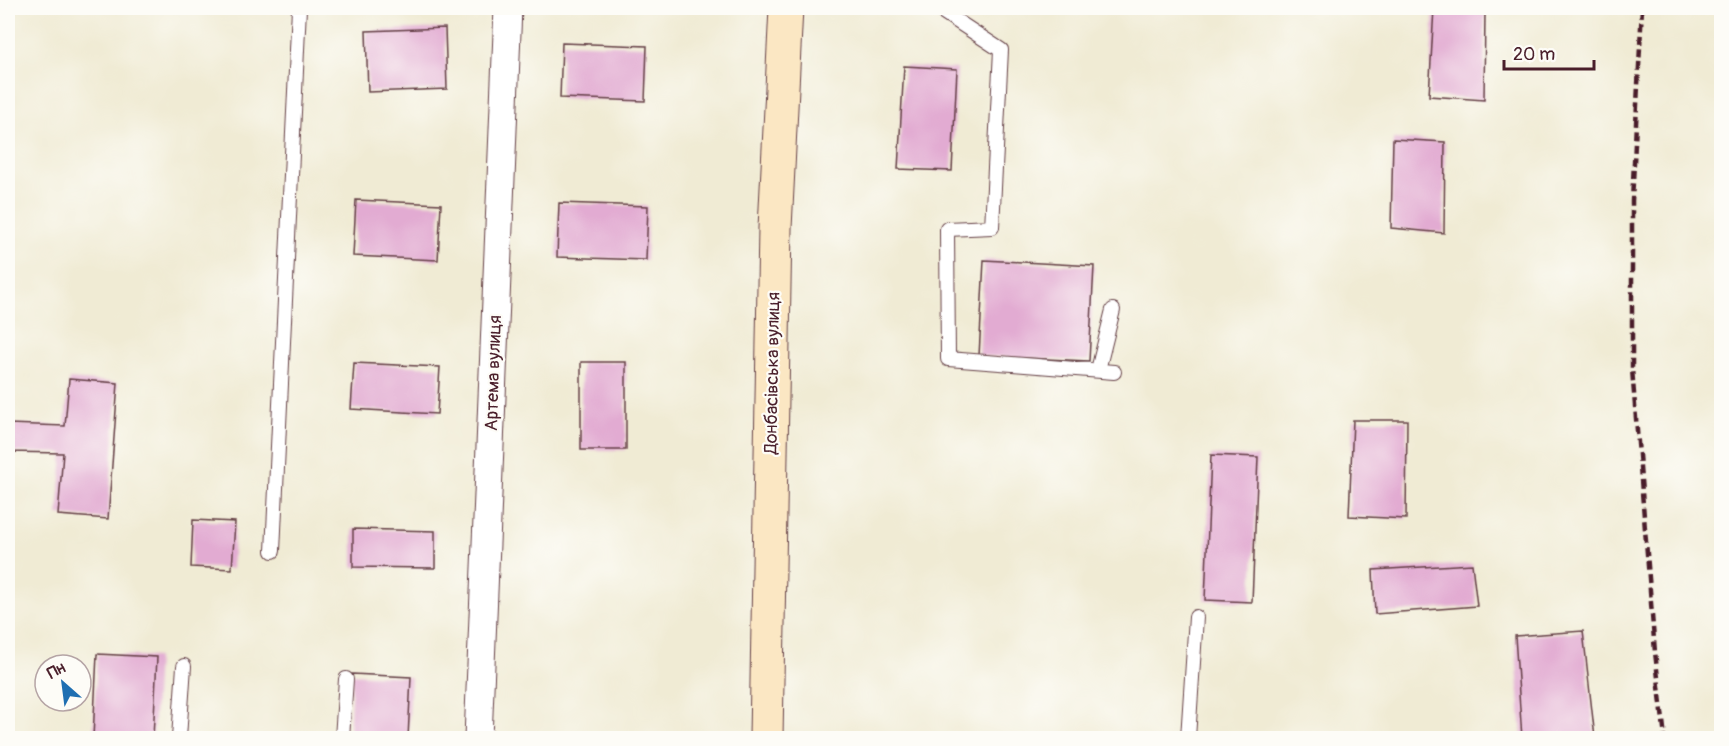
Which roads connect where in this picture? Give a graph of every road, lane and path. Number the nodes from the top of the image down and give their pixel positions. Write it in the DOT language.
graph roads {
  1 [pos="298,8"];
  2 [pos="508,8"];
  3 [pos="786,8"];
  4 [pos="937,8"];
  5 [pos="1113,310"];
  6 [pos="1098,370"];
  7 [pos="1114,372"];
  8 [pos="273,551"];
  9 [pos="1196,617"];
  10 [pos="184,666"];
  11 [pos="346,680"];
  12 [pos="179,738"];
  13 [pos="342,738"];
  14 [pos="478,738"];
  15 [pos="766,738"];
  16 [pos="1188,738"];
  1 -- 8 [label="lane"];
  2 -- 14 [label="street, Артема вулиця"];
  3 -- 15 [label="street, Донбасівська вулиця"];
  4 -- 6 [label="lane"];
  5 -- 6 [label="lane"];
  6 -- 7 [label="lane"];
  9 -- 16 [label="lane"];
  10 -- 12 [label="lane"];
  11 -- 13 [label="lane"];
}
